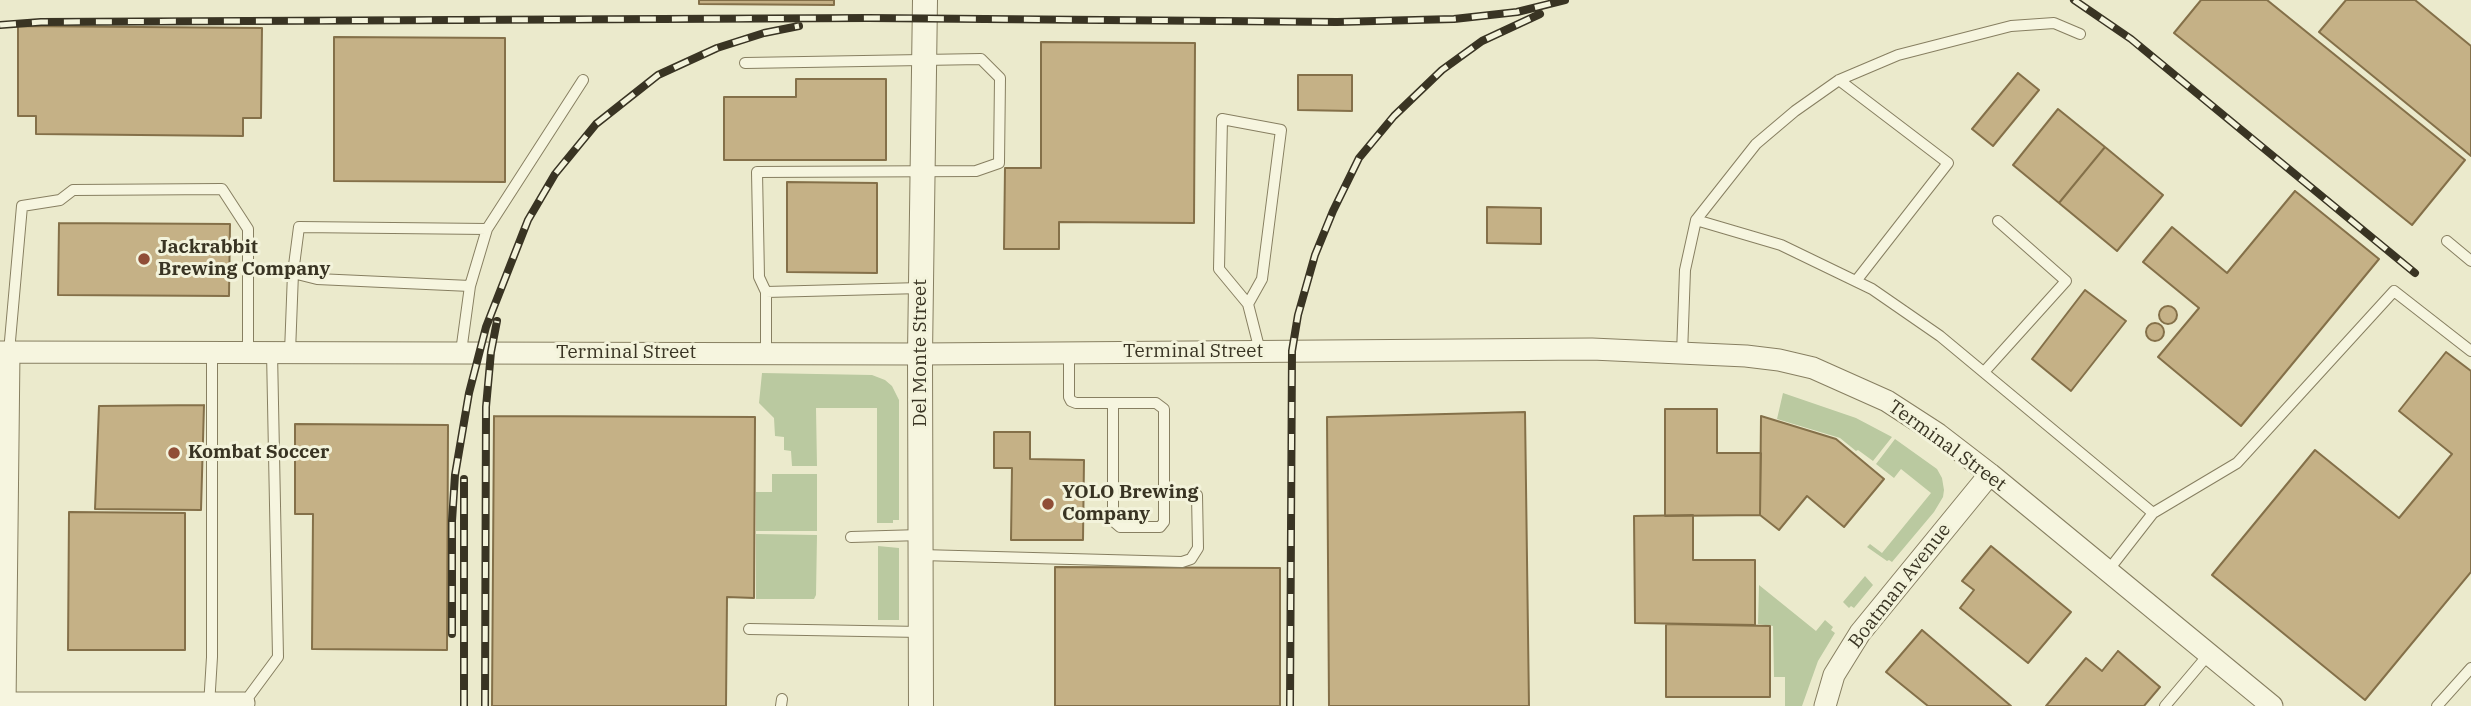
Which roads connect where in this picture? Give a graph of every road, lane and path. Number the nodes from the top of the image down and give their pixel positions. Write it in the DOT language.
graph roads {
  1 [pos="925,0"];
  2 [pos="2080,34"];
  3 [pos="925,59"];
  4 [pos="745,63"];
  5 [pos="583,80"];
  6 [pos="1839,80"];
  7 [pos="922,170"];
  8 [pos="1696,220"];
  9 [pos="1998,221"];
  10 [pos="487,229"];
  11 [pos="2446,241"];
  12 [pos="2471,261"];
  13 [pos="293,273"];
  14 [pos="1856,281"];
  15 [pos="470,286"];
  16 [pos="921,288"];
  17 [pos="766,292"];
  18 [pos="1248,304"];
  19 [pos="1260,351"];
  20 [pos="2471,351"];
  21 [pos="5,352"];
  22 [pos="212,352"];
  23 [pos="248,352"];
  24 [pos="281,352"];
  25 [pos="461,352"];
  26 [pos="766,353"];
  27 [pos="1069,353"];
  28 [pos="920,354"];
  29 [pos="1682,354"];
  30 [pos="1984,372"];
  31 [pos="1113,403"];
  32 [pos="1990,474"];
  33 [pos="1197,495"];
  34 [pos="2154,513"];
  35 [pos="851,537"];
  36 [pos="920,545"];
  37 [pos="2107,572"];
  38 [pos="2,619"];
  39 [pos="749,629"];
  40 [pos="921,632"];
  41 [pos="2208,655"];
  42 [pos="2471,668"];
  43 [pos="2,669"];
  44 [pos="5,704"];
  45 [pos="245,704"];
  46 [pos="2170,704"];
  47 [pos="209,705"];
  48 [pos="921,706"];
  49 [pos="1825,706"];
  50 [pos="2272,706"];
  51 [pos="2437,706"];
  1 -- 3 [label="street, Del Monte Street"];
  2 -- 6 [label="lane"];
  3 -- 4 [label="lane"];
  3 -- 7 [label="street, Del Monte Street"];
  3 -- 7 [label="lane"];
  5 -- 10 [label="lane"];
  6 -- 8 [label="lane"];
  6 -- 14 [label="lane"];
  7 -- 16 [label="street, Del Monte Street"];
  7 -- 17 [label="lane"];
  8 -- 14 [label="lane"];
  8 -- 29 [label="lane"];
  9 -- 30 [label="lane"];
  10 -- 13 [label="lane"];
  10 -- 15 [label="lane"];
  11 -- 12 [label="lane"];
  13 -- 15 [label="lane"];
  13 -- 24 [label="lane"];
  14 -- 30 [label="lane"];
  15 -- 25 [label="lane"];
  16 -- 17 [label="lane"];
  16 -- 28 [label="street, Del Monte Street"];
  17 -- 26 [label="lane"];
  18 -- 18 [label="lane"];
  18 -- 19 [label="lane"];
  19 -- 27 [label="street, Terminal Street"];
  19 -- 29 [label="street, Terminal Street"];
  20 -- 34 [label="lane"];
  21 -- 22 [label="street, Terminal Street"];
  21 -- 23 [label="lane"];
  21 -- 38 [label="street"];
  22 -- 23 [label="street, Terminal Street"];
  22 -- 47 [label="lane"];
  23 -- 24 [label="street, Terminal Street"];
  24 -- 25 [label="street, Terminal Street"];
  24 -- 45 [label="lane"];
  25 -- 26 [label="street, Terminal Street"];
  26 -- 28 [label="street, Terminal Street"];
  27 -- 28 [label="street, Terminal Street"];
  27 -- 31 [label="lane"];
  28 -- 36 [label="street, Del Monte Street"];
  29 -- 32 [label="street, Terminal Street"];
  30 -- 34 [label="lane"];
  31 -- 31 [label="lane"];
  32 -- 37 [label="street, Terminal Street"];
  32 -- 49 [label="street, Boatman Avenue"];
  33 -- 36 [label="lane"];
  34 -- 37 [label="lane"];
  35 -- 36 [label="lane"];
  36 -- 40 [label="street, Del Monte Street"];
  37 -- 41 [label="street, Terminal Street"];
  38 -- 43 [label="street"];
  39 -- 40 [label="lane"];
  40 -- 48 [label="street, Del Monte Street"];
  41 -- 46 [label="lane"];
  41 -- 50 [label="street, Terminal Street"];
  42 -- 51 [label="lane"];
  43 -- 44 [label="street"];
  44 -- 47 [label="street"];
  45 -- 47 [label="street"];
}
